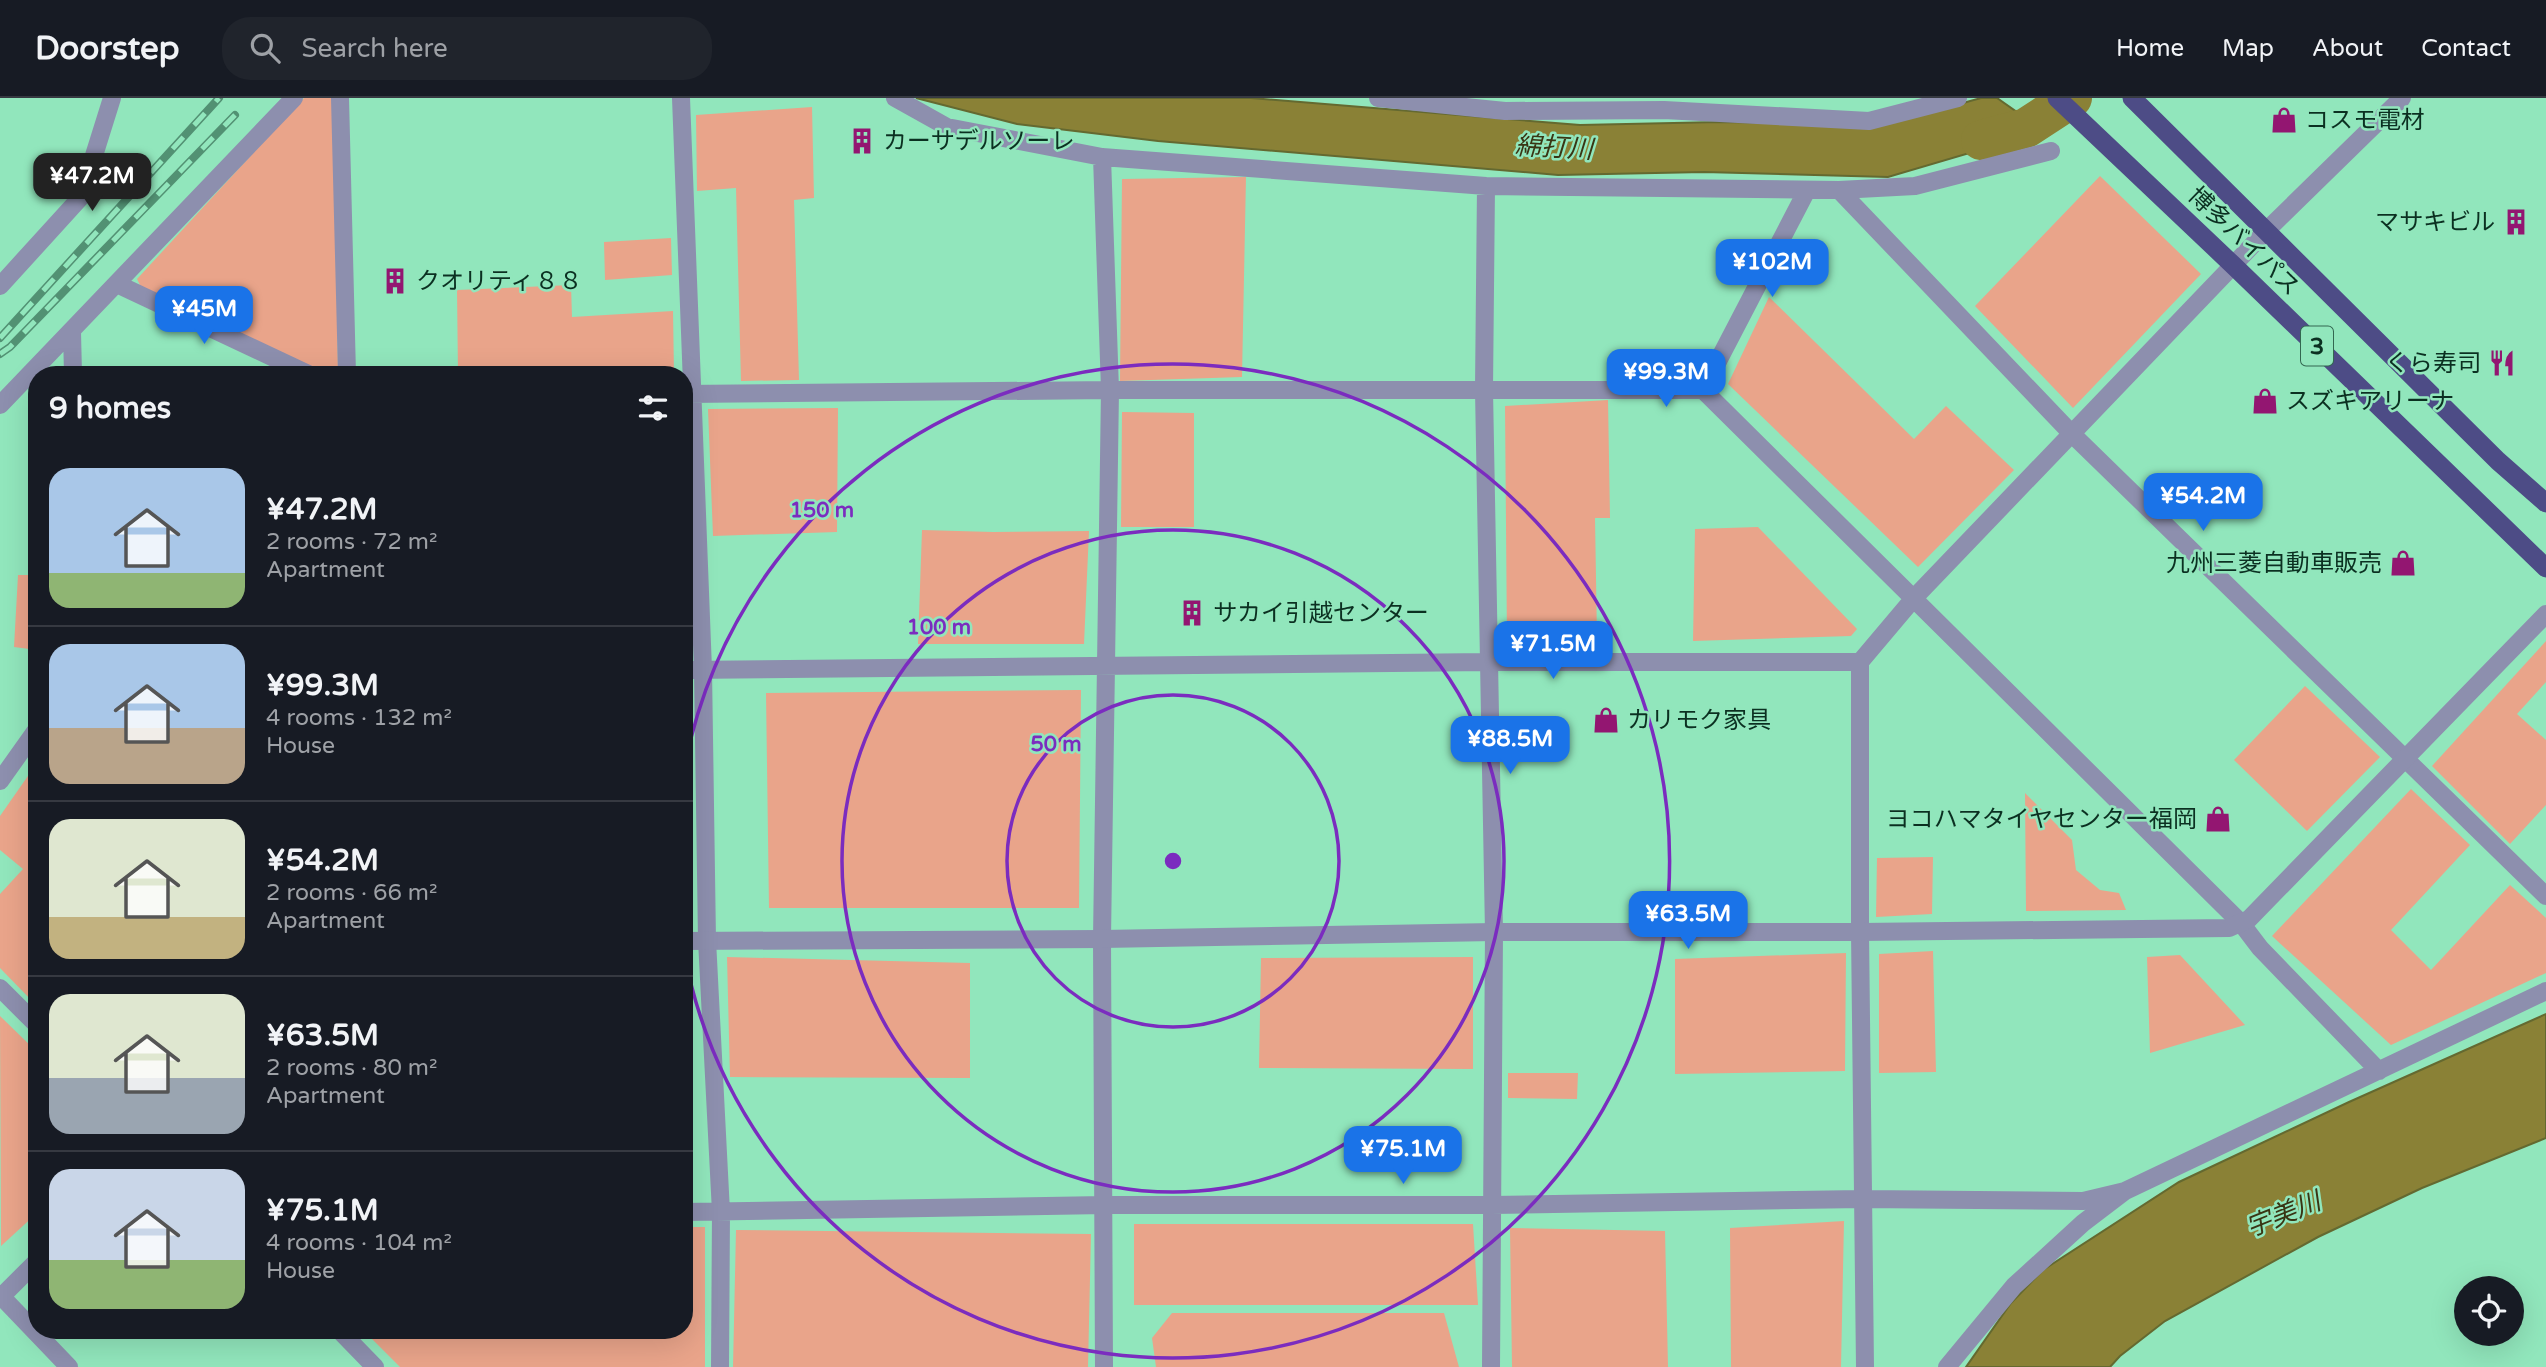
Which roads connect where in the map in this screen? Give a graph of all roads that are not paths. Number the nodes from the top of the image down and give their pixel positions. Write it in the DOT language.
graph roads {
  1 [pos="112,98"];
  2 [pos="294,98"];
  3 [pos="340,98"];
  4 [pos="681,98"];
  5 [pos="895,98"];
  6 [pos="1378,98"];
  7 [pos="1958,98"];
  8 [pos="2057,98"];
  9 [pos="2402,98"];
  10 [pos="2134,100"];
  11 [pos="2051,151"];
  12 [pos="1102,157"];
  13 [pos="1486,186"];
  14 [pos="1807,190"];
  15 [pos="1839,190"];
  16 [pos="2265,232"];
  17 [pos="2234,265"];
  18 [pos="117,284"];
  19 [pos="0,286"];
  20 [pos="72,332"];
  21 [pos="38,366"];
  22 [pos="72,366"];
  23 [pos="291,366"];
  24 [pos="347,366"];
  25 [pos="687,366"];
  26 [pos="28,377"];
  27 [pos="1110,390"];
  28 [pos="1484,390"];
  29 [pos="1703,390"];
  30 [pos="693,394"];
  31 [pos="0,405"];
  32 [pos="2072,434"];
  33 [pos="693,486"];
  34 [pos="2546,503"];
  35 [pos="2546,568"];
  36 [pos="1914,598"];
  37 [pos="2546,614"];
  38 [pos="1489,662"];
  39 [pos="1860,662"];
  40 [pos="1107,666"];
  41 [pos="693,670"];
  42 [pos="703,670"];
  43 [pos="28,742"];
  44 [pos="2406,758"];
  45 [pos="0,781"];
  46 [pos="2546,897"];
  47 [pos="2241,923"];
  48 [pos="1494,932"];
  49 [pos="1860,932"];
  50 [pos="1102,939"];
  51 [pos="706,940"];
  52 [pos="693,941"];
  53 [pos="0,988"];
  54 [pos="2546,991"];
  55 [pos="28,1016"];
  56 [pos="2379,1071"];
  57 [pos="2125,1191"];
  58 [pos="1863,1199"];
  59 [pos="1105,1205"];
  60 [pos="1492,1205"];
  61 [pos="693,1212"];
  62 [pos="721,1212"];
  63 [pos="28,1270"];
  64 [pos="1,1297"];
  65 [pos="28,1325"];
  66 [pos="42,1339"];
  67 [pos="348,1339"];
  68 [pos="69,1367"];
  69 [pos="375,1367"];
  70 [pos="720,1367"];
  71 [pos="1104,1367"];
  72 [pos="1491,1367"];
  73 [pos="1865,1367"];
  74 [pos="1947,1367"];
  1 -- 19 [label="street"];
  2 -- 18 [label="street"];
  3 -- 24 [label="street"];
  4 -- 25 [label="street"];
  5 -- 12 [label="street"];
  6 -- 7 [label="street"];
  8 -- 17 [label="highway, 博多バイパス / 3"];
  9 -- 16 [label="street"];
  10 -- 16 [label="highway, 博多バイパス / 3"];
  11 -- 15 [label="street"];
  12 -- 13 [label="street"];
  12 -- 27 [label="street"];
  13 -- 14 [label="street"];
  13 -- 28 [label="street"];
  14 -- 15 [label="street"];
  14 -- 29 [label="street"];
  15 -- 32 [label="street"];
  16 -- 17 [label="street"];
  16 -- 34 [label="highway, 博多バイパス / 3"];
  17 -- 32 [label="street"];
  17 -- 35 [label="highway, 博多バイパス / 3"];
  18 -- 20 [label="street"];
  18 -- 23 [label="street"];
  20 -- 21 [label="street"];
  20 -- 22 [label="street"];
  26 -- 31 [label="street"];
  27 -- 28 [label="street"];
  27 -- 30 [label="street"];
  27 -- 40 [label="street"];
  28 -- 29 [label="street"];
  28 -- 38 [label="street"];
  29 -- 36 [label="street"];
  32 -- 36 [label="street"];
  32 -- 44 [label="street"];
  33 -- 42 [label="street"];
  36 -- 39 [label="street"];
  36 -- 47 [label="street"];
  37 -- 44 [label="street"];
  38 -- 39 [label="street"];
  38 -- 40 [label="street"];
  38 -- 48 [label="street"];
  39 -- 49 [label="street"];
  40 -- 42 [label="street"];
  40 -- 50 [label="street"];
  41 -- 42 [label="street"];
  42 -- 51 [label="street"];
  43 -- 45 [label="street"];
  44 -- 46 [label="street"];
  44 -- 47 [label="street"];
  47 -- 49 [label="street"];
  47 -- 56 [label="street"];
  48 -- 49 [label="street"];
  48 -- 50 [label="street"];
  48 -- 60 [label="street"];
  49 -- 58 [label="street"];
  50 -- 51 [label="street"];
  50 -- 59 [label="street"];
  51 -- 52 [label="street"];
  51 -- 62 [label="street"];
  53 -- 55 [label="street"];
  54 -- 56 [label="street"];
  56 -- 57 [label="street"];
  57 -- 58 [label="street"];
  57 -- 74 [label="street"];
  58 -- 60 [label="street"];
  58 -- 73 [label="street"];
  59 -- 60 [label="street"];
  59 -- 62 [label="street"];
  59 -- 71 [label="street"];
  60 -- 72 [label="street"];
  61 -- 62 [label="street"];
  62 -- 70 [label="street"];
  63 -- 64 [label="street"];
  64 -- 65 [label="street"];
  66 -- 68 [label="street"];
  67 -- 69 [label="street"];
}
